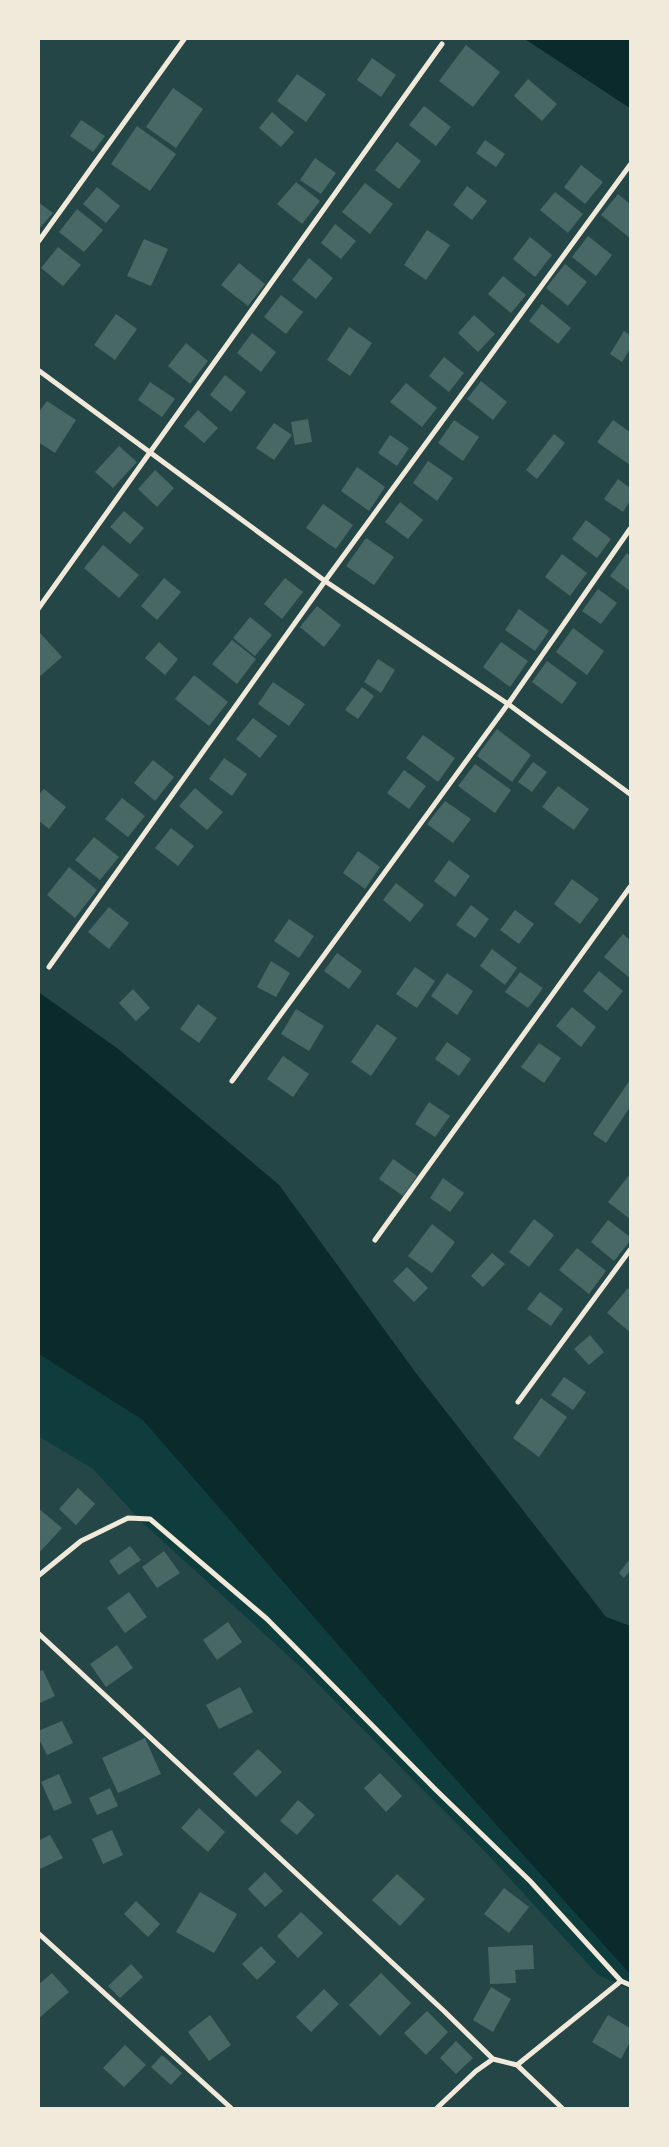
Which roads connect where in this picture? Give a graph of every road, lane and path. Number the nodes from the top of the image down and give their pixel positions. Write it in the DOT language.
graph roads {
  1 [pos="184,38"];
  2 [pos="442,44"];
  3 [pos="631,165"];
  4 [pos="38,242"];
  5 [pos="38,370"];
  6 [pos="151,452"];
  7 [pos="631,529"];
  8 [pos="325,581"];
  9 [pos="38,610"];
  10 [pos="508,704"];
  11 [pos="631,794"];
  12 [pos="631,887"];
  13 [pos="49,967"];
  14 [pos="232,1081"];
  15 [pos="375,1240"];
  16 [pos="631,1250"];
  17 [pos="519,1402"];
  18 [pos="38,1576"];
  19 [pos="38,1633"];
  20 [pos="38,1933"];
  21 [pos="621,1981"];
  22 [pos="631,1985"];
  23 [pos="492,2059"];
  24 [pos="517,2065"];
  25 [pos="231,2109"];
  26 [pos="438,2109"];
  27 [pos="562,2109"];
  1 -- 4 [label="lane"];
  2 -- 6 [label="lane"];
  3 -- 8 [label="lane"];
  5 -- 6 [label="lane"];
  6 -- 8 [label="lane"];
  6 -- 9 [label="lane"];
  7 -- 10 [label="lane"];
  8 -- 10 [label="lane"];
  8 -- 13 [label="lane"];
  10 -- 11 [label="lane"];
  10 -- 14 [label="lane"];
  12 -- 15 [label="lane"];
  16 -- 17 [label="lane"];
  18 -- 21 [label="lane"];
  19 -- 23 [label="lane"];
  20 -- 25 [label="lane"];
  21 -- 22 [label="lane"];
  21 -- 24 [label="lane"];
  23 -- 24 [label="lane"];
  23 -- 26 [label="lane"];
  24 -- 27 [label="lane"];
}
